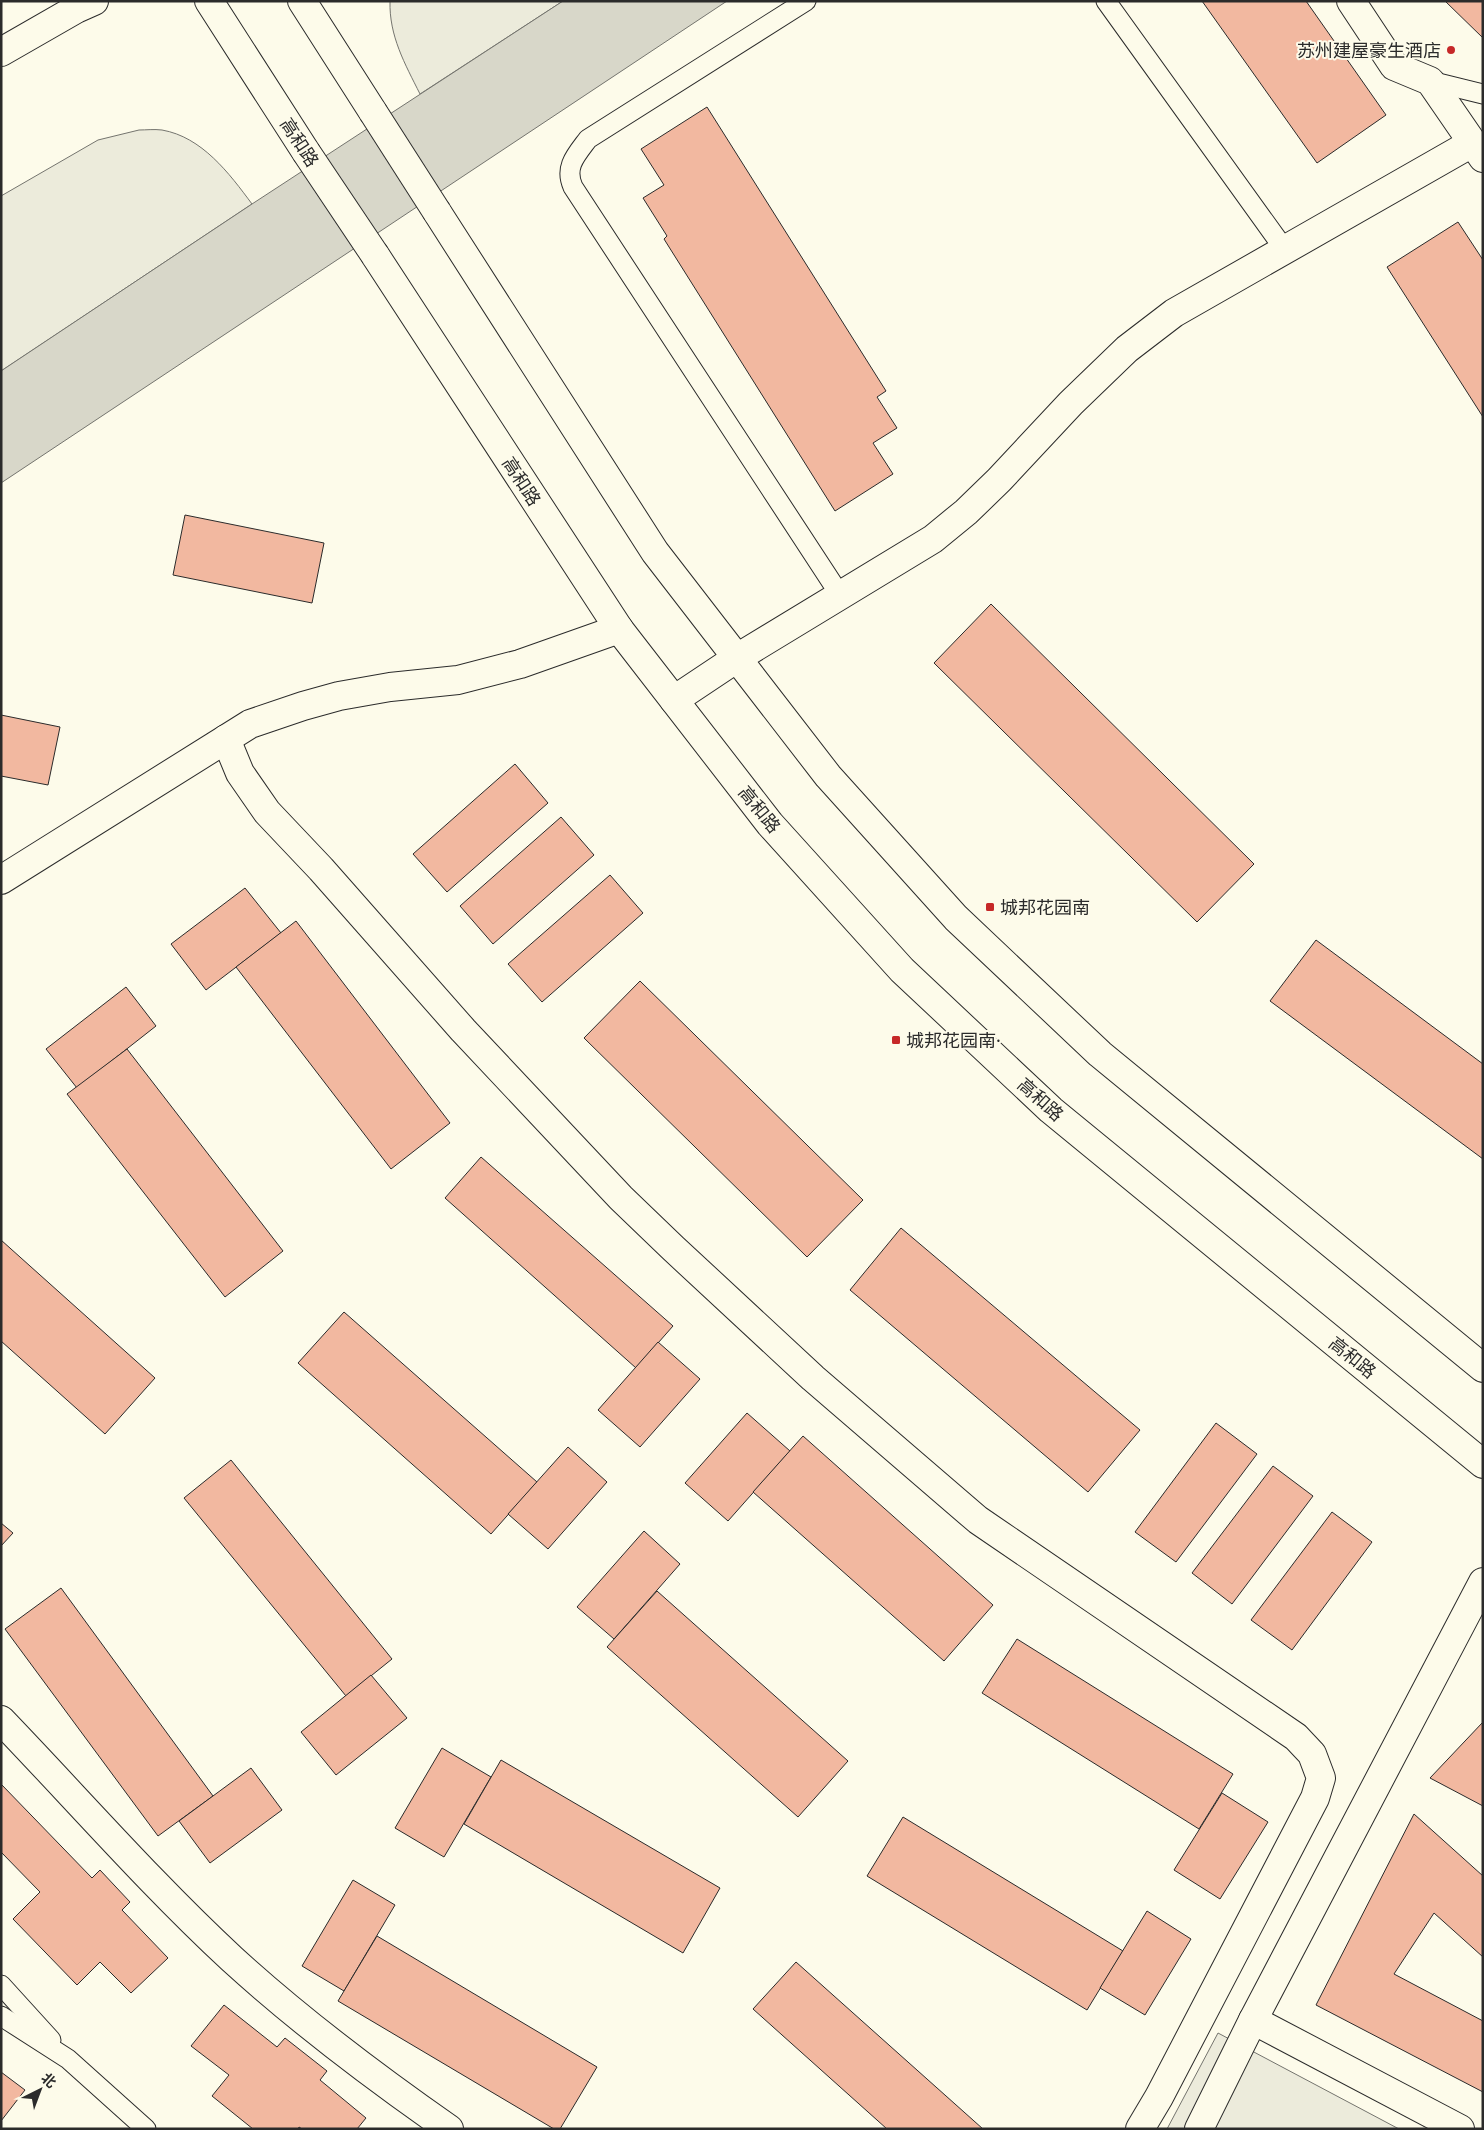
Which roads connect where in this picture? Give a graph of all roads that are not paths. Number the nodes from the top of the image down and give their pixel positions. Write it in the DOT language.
graph roads {
  1 [pos="94,1"];
  2 [pos="209,1"];
  3 [pos="302,1"];
  4 [pos="806,1"];
  5 [pos="1106,1"];
  6 [pos="1350,1"];
  7 [pos="1,52"];
  8 [pos="1430,81"];
  9 [pos="1483,94"];
  10 [pos="1478,151"];
  11 [pos="1285,250"];
  12 [pos="840,595"];
  13 [pos="619,630"];
  14 [pos="737,658"];
  15 [pos="674,700"];
  16 [pos="226,739"];
  17 [pos="1,880"];
  18 [pos="1483,1368"];
  19 [pos="1483,1464"];
  20 [pos="1483,1582"];
  21 [pos="1,1720"];
  22 [pos="1,1985"];
  23 [pos="1,2016"];
  24 [pos="1254,2020"];
  25 [pos="68,2059"];
  26 [pos="146,2129"];
  27 [pos="449,2129"];
  28 [pos="1140,2129"];
  29 [pos="1199,2129"];
  30 [pos="1460,2129"];
  1 -- 7 [label="street"];
  2 -- 13 [label="street, 高和路, bridge"];
  3 -- 14 [label="street, bridge"];
  4 -- 12 [label="lane"];
  5 -- 11 [label="lane"];
  6 -- 8 [label="street"];
  8 -- 9 [label="lane"];
  8 -- 10 [label="street"];
  10 -- 11 [label="street"];
  11 -- 12 [label="street"];
  12 -- 14 [label="street"];
  13 -- 15 [label="street, 高和路"];
  13 -- 16 [label="street"];
  14 -- 15 [label="street"];
  14 -- 18 [label="street"];
  15 -- 19 [label="street, 高和路"];
  16 -- 17 [label="street"];
  16 -- 28 [label="street"];
  20 -- 24 [label="street"];
  21 -- 27 [label="street"];
  22 -- 25 [label="lane"];
  23 -- 25 [label="lane"];
  24 -- 29 [label="street"];
  24 -- 30 [label="street"];
  25 -- 26 [label="lane"];
}
